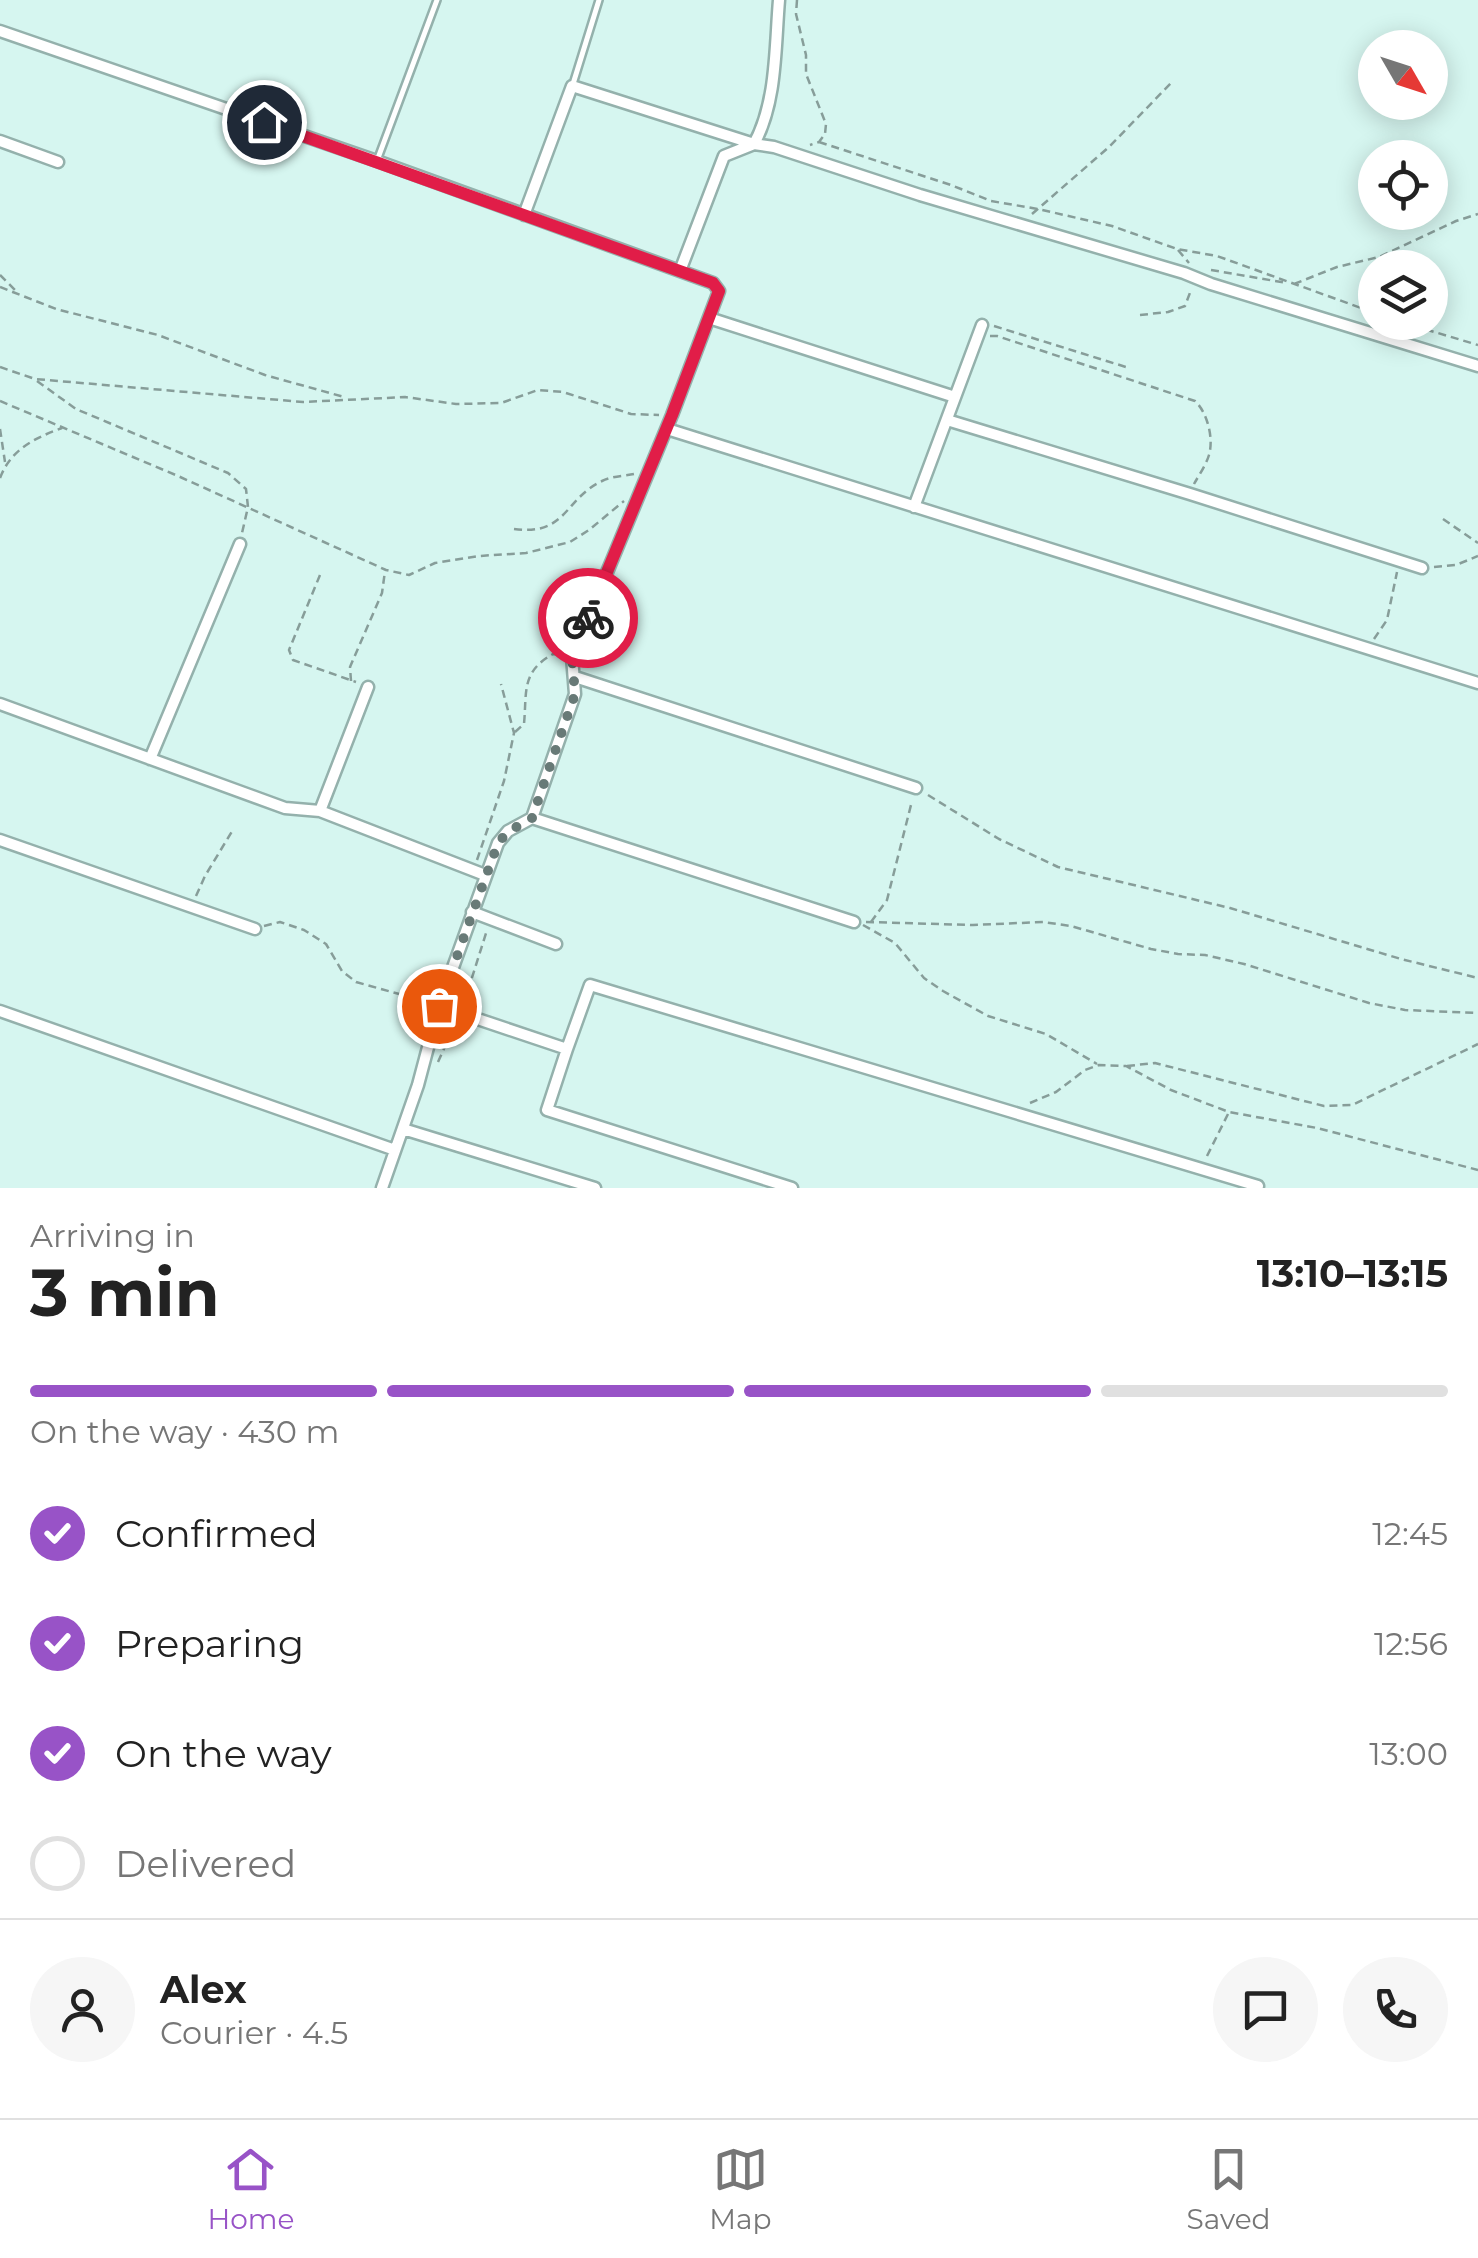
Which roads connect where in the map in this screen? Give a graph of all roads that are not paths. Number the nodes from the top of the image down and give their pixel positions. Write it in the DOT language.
graph roads {
  1 [pos="437,0"];
  2 [pos="600,0"];
  3 [pos="780,0"];
  4 [pos="0,31"];
  5 [pos="572,86"];
  6 [pos="0,141"];
  7 [pos="754,144"];
  8 [pos="377,161"];
  9 [pos="58,162"];
  10 [pos="524,215"];
  11 [pos="680,271"];
  12 [pos="709,318"];
  13 [pos="980,330"];
  14 [pos="1478,366"];
  15 [pos="955,397"];
  16 [pos="946,420"];
  17 [pos="667,429"];
  18 [pos="914,507"];
  19 [pos="240,544"];
  20 [pos="1422,568"];
  21 [pos="575,677"];
  22 [pos="1478,683"];
  23 [pos="368,687"];
  24 [pos="0,704"];
  25 [pos="150,759"];
  26 [pos="916,788"];
  27 [pos="320,811"];
  28 [pos="532,818"];
  29 [pos="0,840"];
  30 [pos="486,875"];
  31 [pos="472,912"];
  32 [pos="854,922"];
  33 [pos="255,929"];
  34 [pos="556,944"];
  35 [pos="439,1006"];
  36 [pos="0,1011"];
  37 [pos="567,1049"];
  38 [pos="403,1128"];
  39 [pos="395,1150"];
  40 [pos="1258,1186"];
  41 [pos="382,1188"];
  42 [pos="595,1188"];
  43 [pos="792,1188"];
  1 -- 8 [label="lane"];
  2 -- 5 [label="lane"];
  3 -- 7 [label="street"];
  4 -- 8 [label="street"];
  5 -- 7 [label="street"];
  5 -- 10 [label="street"];
  6 -- 9 [label="street"];
  7 -- 11 [label="street"];
  7 -- 14 [label="street"];
  8 -- 10 [label="street"];
  10 -- 11 [label="street"];
  11 -- 12 [label="street"];
  12 -- 15 [label="street"];
  12 -- 17 [label="street"];
  13 -- 15 [label="street"];
  15 -- 16 [label="street"];
  16 -- 18 [label="street"];
  16 -- 20 [label="street"];
  17 -- 18 [label="street"];
  17 -- 21 [label="street"];
  18 -- 22 [label="street"];
  19 -- 25 [label="street"];
  21 -- 26 [label="street"];
  21 -- 28 [label="street"];
  23 -- 27 [label="street"];
  24 -- 25 [label="street"];
  25 -- 27 [label="street"];
  27 -- 30 [label="street"];
  28 -- 30 [label="street"];
  28 -- 32 [label="street"];
  29 -- 33 [label="street"];
  30 -- 31 [label="street"];
  31 -- 34 [label="street"];
  31 -- 35 [label="street"];
  35 -- 37 [label="street"];
  35 -- 38 [label="street"];
  36 -- 39 [label="street"];
  37 -- 40 [label="street"];
  37 -- 43 [label="street"];
  38 -- 39 [label="street"];
  38 -- 42 [label="street"];
  39 -- 41 [label="street"];
}
